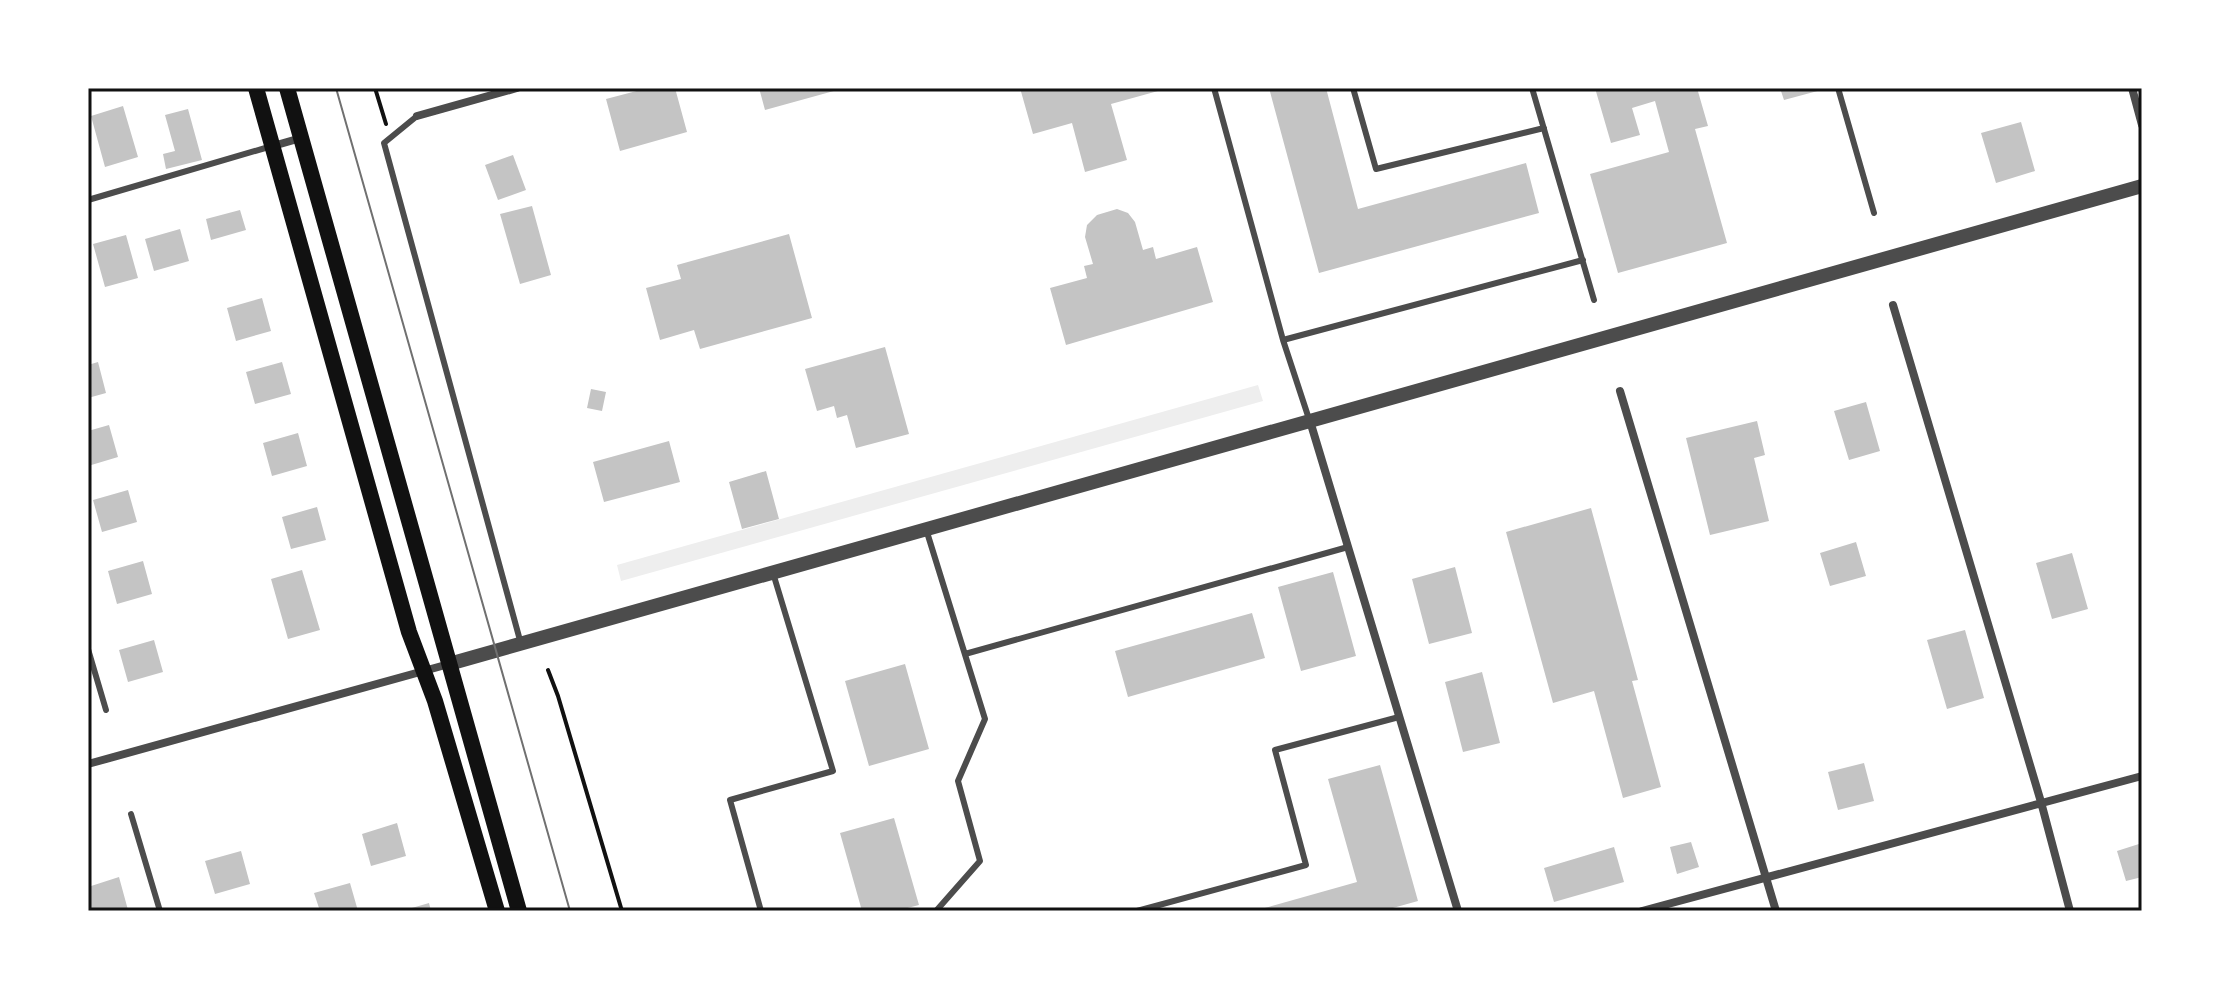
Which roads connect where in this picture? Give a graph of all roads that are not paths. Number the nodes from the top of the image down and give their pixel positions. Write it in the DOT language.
graph roads {
  1 [pos="256,88"];
  2 [pos="287,88"];
  3 [pos="517,88"];
  4 [pos="1214,88"];
  5 [pos="1353,88"];
  6 [pos="1532,88"];
  7 [pos="1838,88"];
  8 [pos="2132,88"];
  9 [pos="417,116"];
  10 [pos="2142,125"];
  11 [pos="1544,128"];
  12 [pos="301,138"];
  13 [pos="272,146"];
  14 [pos="2142,186"];
  15 [pos="88,200"];
  16 [pos="1874,213"];
  17 [pos="1583,260"];
  18 [pos="1594,300"];
  19 [pos="1893,305"];
  20 [pos="1283,340"];
  21 [pos="1620,391"];
  22 [pos="1310,421"];
  23 [pos="926,529"];
  24 [pos="1348,547"];
  25 [pos="773,573"];
  26 [pos="521,644"];
  27 [pos="88,649"];
  28 [pos="965,654"];
  29 [pos="449,664"];
  30 [pos="424,671"];
  31 [pos="106,710"];
  32 [pos="1399,717"];
  33 [pos="88,764"];
  34 [pos="2142,776"];
  35 [pos="2041,802"];
  36 [pos="131,814"];
  37 [pos="1766,876"];
  38 [pos="160,911"];
  39 [pos="497,911"];
  40 [pos="519,911"];
  41 [pos="761,911"];
  42 [pos="936,911"];
  43 [pos="1137,911"];
  44 [pos="1458,911"];
  45 [pos="1642,911"];
  46 [pos="1776,911"];
  47 [pos="2070,911"];
  1 -- 13 [label="main road"];
  2 -- 12 [label="main road"];
  3 -- 9 [label="street"];
  4 -- 20 [label="lane"];
  5 -- 11 [label="lane"];
  6 -- 11 [label="lane"];
  7 -- 16 [label="lane"];
  8 -- 10 [label="street"];
  9 -- 26 [label="lane"];
  11 -- 17 [label="lane"];
  12 -- 13 [label="street"];
  12 -- 29 [label="main road"];
  13 -- 15 [label="lane"];
  13 -- 30 [label="main road"];
  14 -- 22 [label="street"];
  17 -- 18 [label="lane"];
  17 -- 20 [label="lane"];
  19 -- 35 [label="street"];
  20 -- 22 [label="lane"];
  21 -- 37 [label="street"];
  22 -- 23 [label="street"];
  22 -- 24 [label="street"];
  23 -- 25 [label="street"];
  23 -- 28 [label="lane"];
  24 -- 28 [label="lane"];
  24 -- 32 [label="street"];
  25 -- 26 [label="street"];
  25 -- 41 [label="lane"];
  26 -- 29 [label="street"];
  27 -- 31 [label="lane"];
  28 -- 42 [label="lane"];
  29 -- 30 [label="street"];
  29 -- 40 [label="main road"];
  30 -- 33 [label="street"];
  30 -- 39 [label="main road"];
  32 -- 43 [label="lane"];
  32 -- 44 [label="street"];
  34 -- 35 [label="street"];
  35 -- 37 [label="street"];
  35 -- 47 [label="street"];
  36 -- 38 [label="lane"];
  37 -- 45 [label="street"];
  37 -- 46 [label="street"];
}
